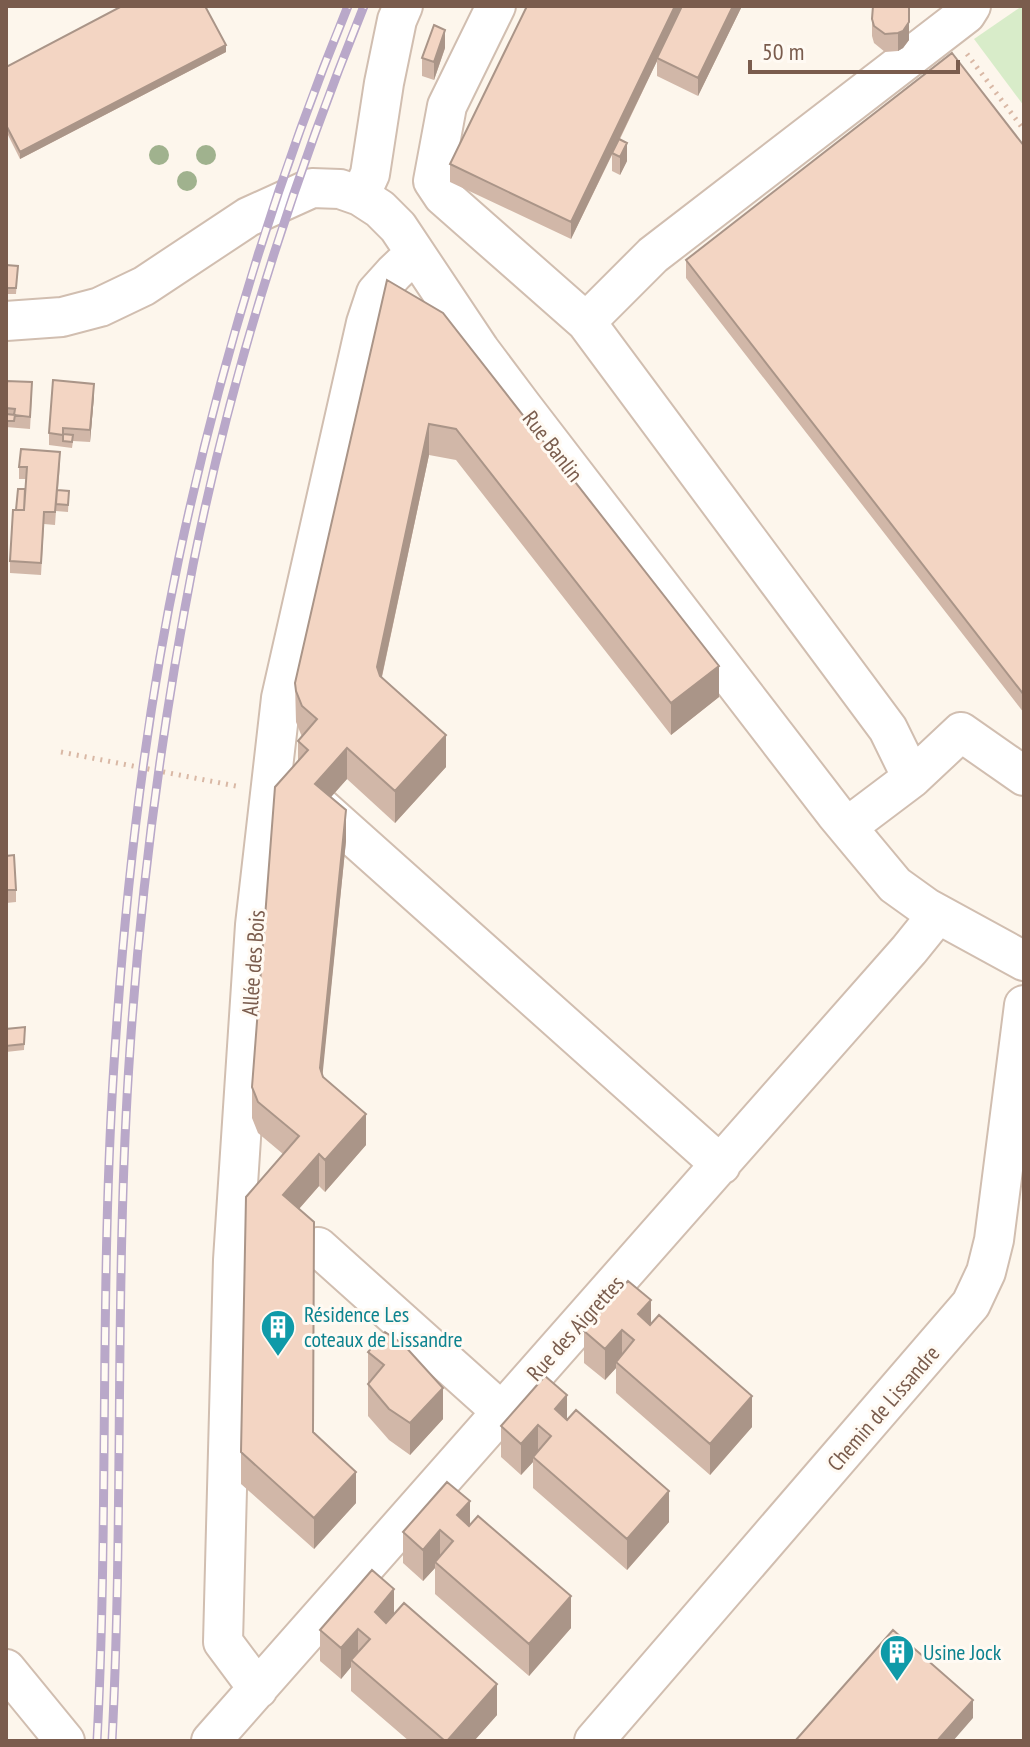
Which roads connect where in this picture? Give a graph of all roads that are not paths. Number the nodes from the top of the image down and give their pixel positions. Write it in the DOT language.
graph roads {
  1 [pos="403,6"];
  2 [pos="496,6"];
  3 [pos="960,17"];
  4 [pos="360,196"];
  5 [pos="415,253"];
  6 [pos="6,321"];
  7 [pos="586,322"];
  8 [pos="1024,776"];
  9 [pos="912,778"];
  10 [pos="271,779"];
  11 [pos="847,827"];
  12 [pos="938,914"];
  13 [pos="1024,961"];
  14 [pos="1024,1005"];
  15 [pos="721,1165"];
  16 [pos="318,1247"];
  17 [pos="501,1411"];
  18 [pos="6,1669"];
  19 [pos="258,1689"];
  20 [pos="65,1741"];
  21 [pos="211,1741"];
  22 [pos="594,1741"];
  1 -- 4 [label="street"];
  2 -- 7 [label="street"];
  3 -- 7 [label="street"];
  4 -- 5 [label="street, Rue Banlin"];
  4 -- 6 [label="street, Rue Banlin"];
  5 -- 10 [label="street, Allée des Bois"];
  5 -- 11 [label="street, Rue Banlin"];
  7 -- 9 [label="street"];
  8 -- 9 [label="street"];
  9 -- 11 [label="street"];
  10 -- 15 [label="street"];
  10 -- 19 [label="street, Allée des Bois"];
  11 -- 12 [label="street, Rue Banlin"];
  12 -- 13 [label="street, Rue Banlin"];
  12 -- 15 [label="street, Rue des Aigrettes"];
  14 -- 22 [label="street, Chemin de Lissandre"];
  15 -- 17 [label="street, Rue des Aigrettes"];
  16 -- 17 [label="street"];
  17 -- 19 [label="street, Rue des Aigrettes"];
  18 -- 20 [label="street"];
  19 -- 21 [label="street, Rue des Aigrettes"];
}
